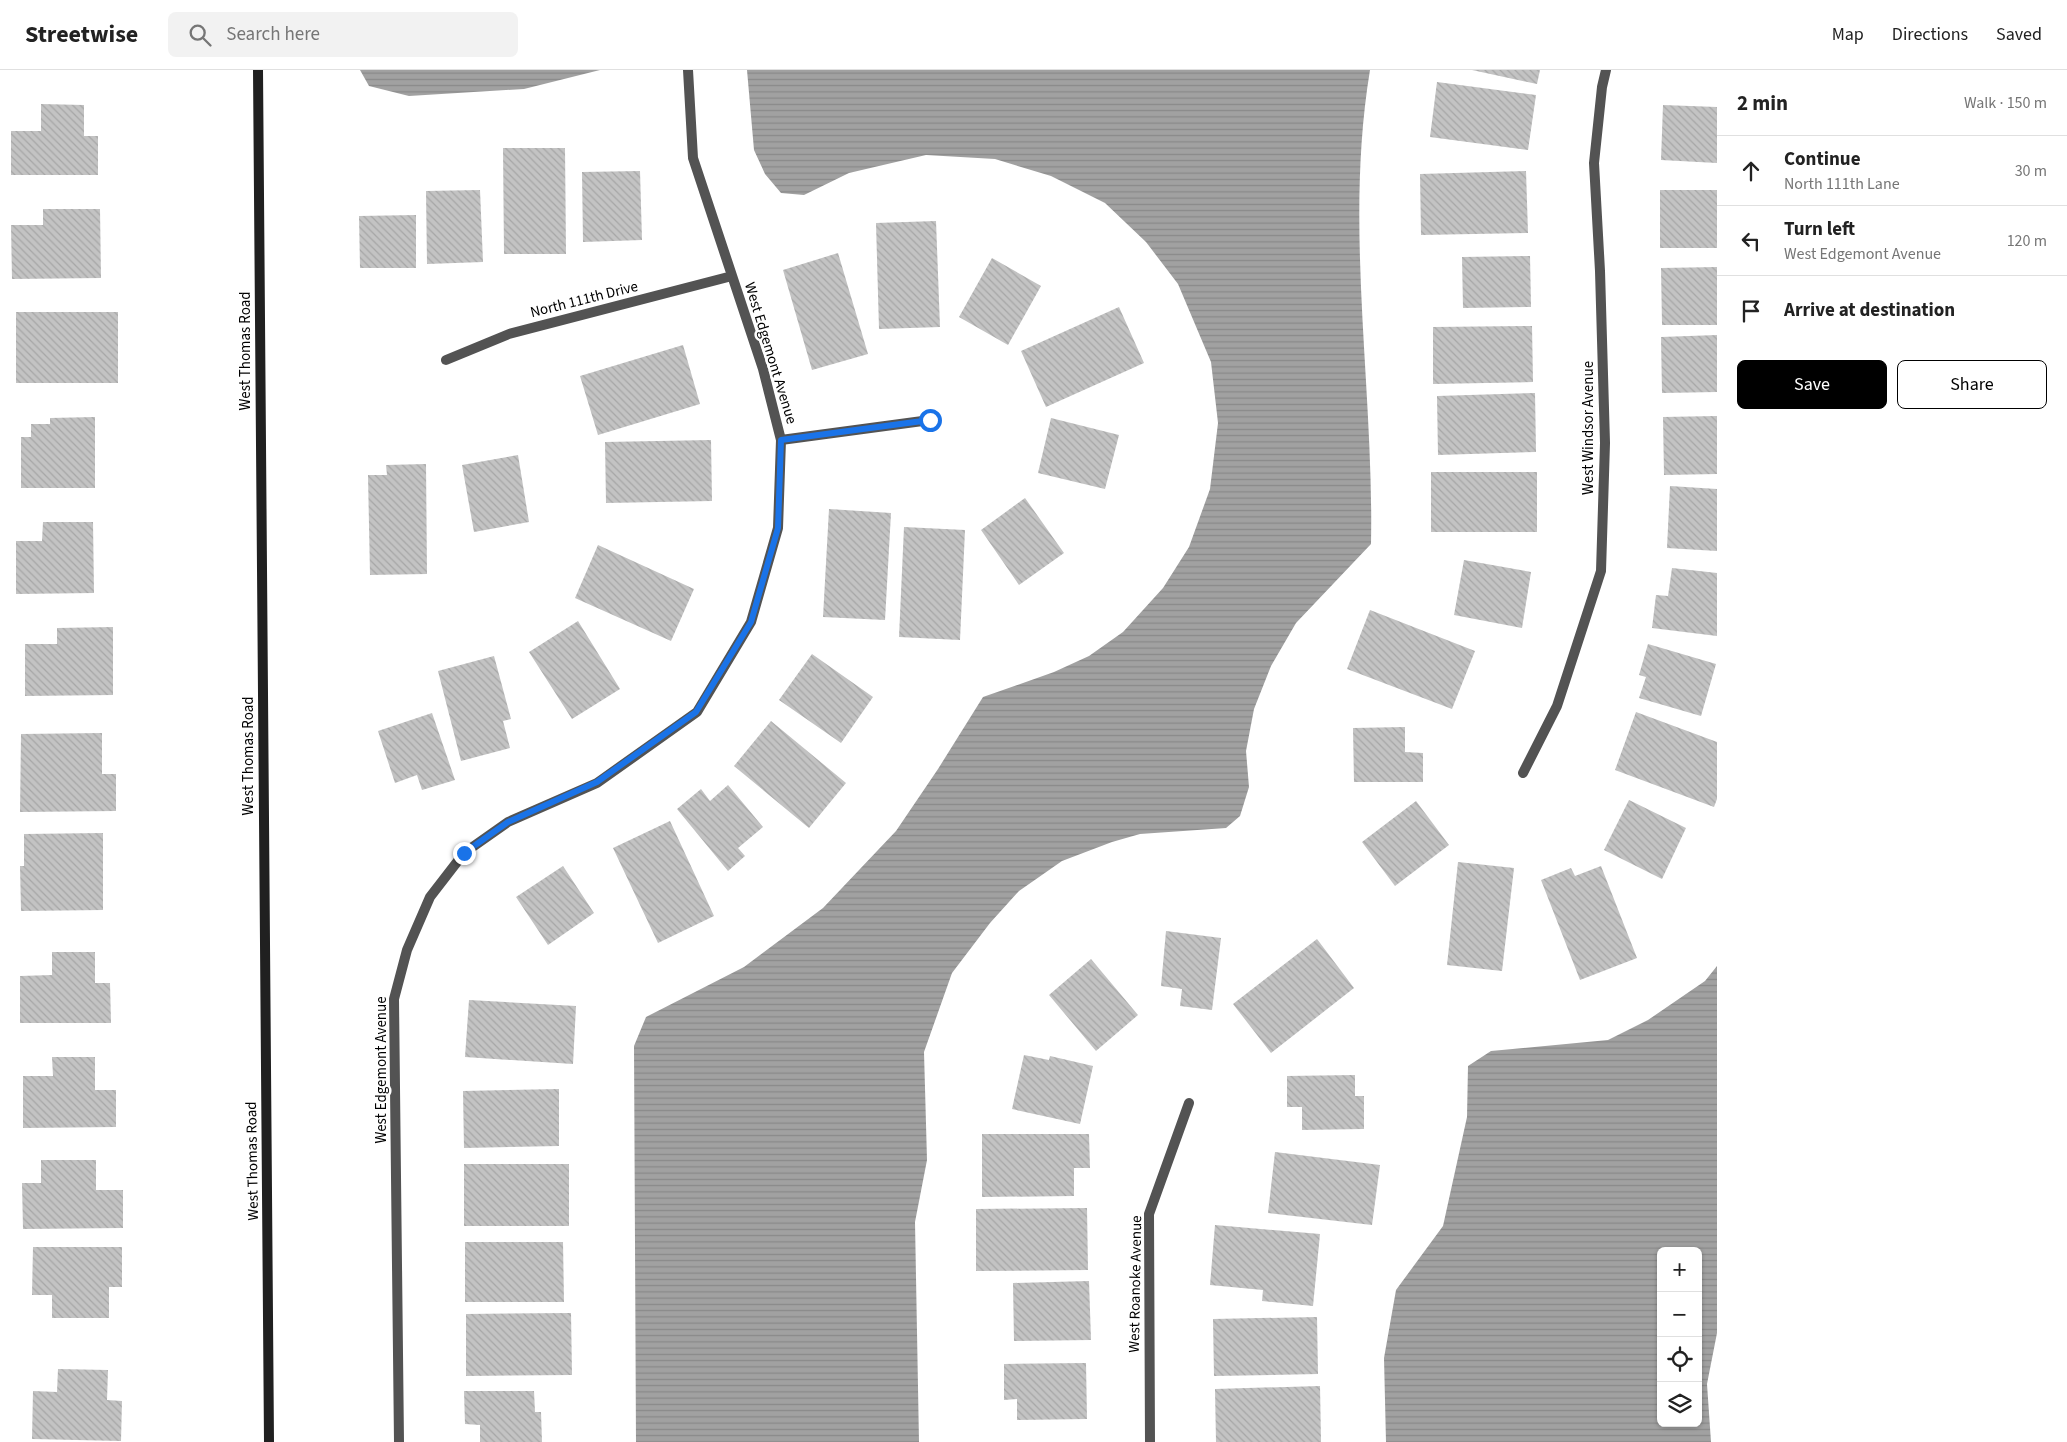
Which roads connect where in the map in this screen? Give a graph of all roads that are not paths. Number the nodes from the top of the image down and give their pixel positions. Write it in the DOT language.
graph roads {
  1 [pos="258,70"];
  2 [pos="688,70"];
  3 [pos="1606,70"];
  4 [pos="732,276"];
  5 [pos="446,360"];
  6 [pos="930,420"];
  7 [pos="781,440"];
  8 [pos="1523,773"];
  9 [pos="1190,1103"];
  10 [pos="269,1442"];
  11 [pos="399,1442"];
  12 [pos="1150,1442"];
  1 -- 10 [label="main road, West Thomas Road"];
  2 -- 4 [label="street, West Edgemont Avenue"];
  3 -- 8 [label="street, West Windsor Avenue"];
  4 -- 5 [label="street, North 111th Drive"];
  4 -- 7 [label="street, West Edgemont Avenue"];
  6 -- 7 [label="street"];
  7 -- 11 [label="street, West Edgemont Avenue"];
  9 -- 12 [label="street, West Roanoke Avenue"];
}
